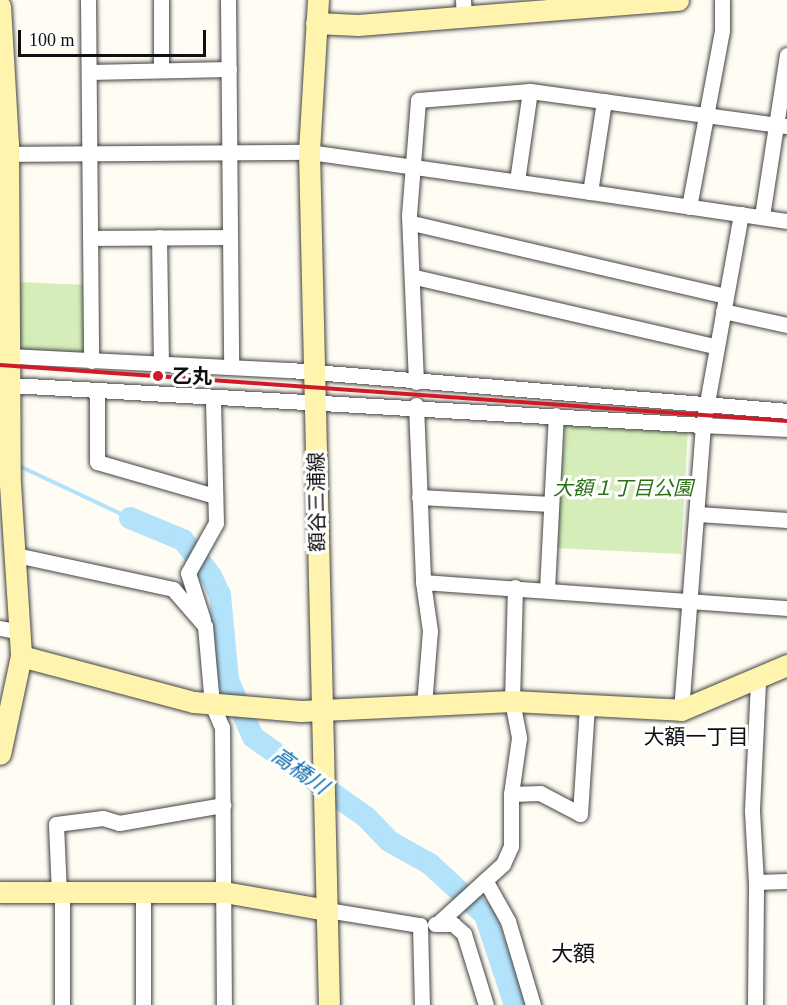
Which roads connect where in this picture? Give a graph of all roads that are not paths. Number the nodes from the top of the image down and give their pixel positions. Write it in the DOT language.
graph roads {
  1 [pos="88,0"];
  2 [pos="161,0"];
  3 [pos="228,0"];
  4 [pos="318,0"];
  5 [pos="678,0"];
  6 [pos="722,0"];
  7 [pos="0,6"];
  8 [pos="464,9"];
  9 [pos="316,23"];
  10 [pos="787,55"];
  11 [pos="229,69"];
  12 [pos="161,70"];
  13 [pos="89,72"];
  14 [pos="3,74"];
  15 [pos="530,91"];
  16 [pos="604,101"];
  17 [pos="705,115"];
  18 [pos="782,125"];
  19 [pos="230,152"];
  20 [pos="309,152"];
  21 [pos="4,154"];
  22 [pos="90,154"];
  23 [pos="413,165"];
  24 [pos="517,182"];
  25 [pos="590,192"];
  26 [pos="689,207"];
  27 [pos="741,214"];
  28 [pos="762,216"];
  29 [pos="787,221"];
  30 [pos="412,223"];
  31 [pos="159,237"];
  32 [pos="230,237"];
  33 [pos="90,238"];
  34 [pos="415,278"];
  35 [pos="5,303"];
  36 [pos="724,303"];
  37 [pos="787,325"];
  38 [pos="715,346"];
  39 [pos="11,356"];
  40 [pos="91,361"];
  41 [pos="161,362"];
  42 [pos="231,366"];
  43 [pos="314,374"];
  44 [pos="416,382"];
  45 [pos="11,385"];
  46 [pos="97,391"];
  47 [pos="213,398"];
  48 [pos="314,398"];
  49 [pos="704,404"];
  50 [pos="416,405"];
  51 [pos="787,411"];
  52 [pos="556,415"];
  53 [pos="703,425"];
  54 [pos="787,429"];
  55 [pos="215,496"];
  56 [pos="418,497"];
  57 [pos="551,504"];
  58 [pos="698,514"];
  59 [pos="787,520"];
  60 [pos="16,555"];
  61 [pos="423,582"];
  62 [pos="515,587"];
  63 [pos="547,590"];
  64 [pos="690,600"];
  65 [pos="787,608"];
  66 [pos="206,626"];
  67 [pos="10,630"];
  68 [pos="21,656"];
  69 [pos="787,665"];
  70 [pos="758,682"];
  71 [pos="512,701"];
  72 [pos="218,705"];
  73 [pos="424,705"];
  74 [pos="587,706"];
  75 [pos="681,710"];
  76 [pos="321,711"];
  77 [pos="0,754"];
  78 [pos="511,794"];
  79 [pos="223,806"];
  80 [pos="787,881"];
  81 [pos="756,882"];
  82 [pos="481,884"];
  83 [pos="0,892"];
  84 [pos="224,892"];
  85 [pos="61,893"];
  86 [pos="142,893"];
  87 [pos="327,910"];
  88 [pos="437,924"];
  89 [pos="420,925"];
  90 [pos="62,1005"];
  91 [pos="143,1005"];
  92 [pos="224,1005"];
  93 [pos="329,1005"];
  94 [pos="422,1005"];
  95 [pos="486,1005"];
  96 [pos="533,1005"];
  97 [pos="755,1005"];
  1 -- 13 [label="street"];
  2 -- 12 [label="street"];
  3 -- 11 [label="street"];
  4 -- 9 [label="street, 額谷三浦線"];
  5 -- 8 [label="street"];
  6 -- 17 [label="street"];
  7 -- 14 [label="street"];
  8 -- 9 [label="street"];
  9 -- 20 [label="street, 額谷三浦線"];
  10 -- 18 [label="street"];
  11 -- 12 [label="street"];
  11 -- 19 [label="street"];
  12 -- 13 [label="street"];
  13 -- 22 [label="street"];
  14 -- 21 [label="street"];
  15 -- 16 [label="street"];
  15 -- 23 [label="street"];
  15 -- 24 [label="street"];
  16 -- 17 [label="street"];
  16 -- 25 [label="street"];
  17 -- 18 [label="street"];
  17 -- 26 [label="street"];
  18 -- 28 [label="street"];
  19 -- 20 [label="street"];
  19 -- 22 [label="street"];
  19 -- 32 [label="street"];
  20 -- 23 [label="street"];
  20 -- 43 [label="street, 額谷三浦線"];
  21 -- 22 [label="street"];
  21 -- 35 [label="street"];
  22 -- 33 [label="street"];
  23 -- 24 [label="street"];
  23 -- 30 [label="street"];
  24 -- 25 [label="street"];
  25 -- 26 [label="street"];
  26 -- 27 [label="street"];
  27 -- 28 [label="street"];
  27 -- 36 [label="street"];
  28 -- 29 [label="street"];
  30 -- 34 [label="street"];
  30 -- 36 [label="street"];
  31 -- 32 [label="street"];
  31 -- 33 [label="street"];
  31 -- 41 [label="street"];
  32 -- 42 [label="street"];
  33 -- 40 [label="street"];
  34 -- 38 [label="street"];
  34 -- 44 [label="street"];
  35 -- 39 [label="street"];
  36 -- 37 [label="street"];
  36 -- 38 [label="street"];
  38 -- 49 [label="street"];
  39 -- 40 [label="street"];
  39 -- 45 [label="street"];
  40 -- 41 [label="street"];
  41 -- 42 [label="street"];
  42 -- 43 [label="street"];
  43 -- 44 [label="street"];
  43 -- 48 [label="street, 額谷三浦線"];
  44 -- 49 [label="street"];
  45 -- 46 [label="street"];
  45 -- 60 [label="street"];
  46 -- 47 [label="street"];
  46 -- 55 [label="street"];
  47 -- 48 [label="street"];
  47 -- 55 [label="street"];
  48 -- 50 [label="street"];
  48 -- 76 [label="street, 額谷三浦線"];
  49 -- 51 [label="street"];
  49 -- 53 [label="street"];
  50 -- 52 [label="street"];
  50 -- 56 [label="street"];
  52 -- 53 [label="street"];
  52 -- 57 [label="street"];
  53 -- 54 [label="street"];
  53 -- 58 [label="street"];
  55 -- 66 [label="street"];
  56 -- 57 [label="street"];
  56 -- 61 [label="street"];
  57 -- 63 [label="street"];
  58 -- 59 [label="street"];
  58 -- 64 [label="street"];
  60 -- 66 [label="street"];
  60 -- 67 [label="street"];
  61 -- 62 [label="street"];
  61 -- 73 [label="street"];
  62 -- 63 [label="street"];
  62 -- 71 [label="street"];
  63 -- 64 [label="street"];
  64 -- 65 [label="street"];
  64 -- 75 [label="street"];
  66 -- 72 [label="street"];
  67 -- 68 [label="street"];
  68 -- 72 [label="street"];
  68 -- 77 [label="street"];
  69 -- 70 [label="street"];
  70 -- 75 [label="street"];
  70 -- 81 [label="street"];
  71 -- 73 [label="street"];
  71 -- 74 [label="street"];
  71 -- 78 [label="street"];
  72 -- 76 [label="street"];
  72 -- 79 [label="street"];
  73 -- 76 [label="street"];
  74 -- 75 [label="street"];
  74 -- 78 [label="street"];
  76 -- 87 [label="street, 額谷三浦線"];
  78 -- 82 [label="street"];
  79 -- 84 [label="street"];
  79 -- 85 [label="street"];
  80 -- 81 [label="street"];
  81 -- 97 [label="street"];
  82 -- 88 [label="street"];
  82 -- 96 [label="street"];
  83 -- 85 [label="street"];
  84 -- 86 [label="street"];
  84 -- 87 [label="street"];
  84 -- 92 [label="street"];
  85 -- 86 [label="street"];
  85 -- 90 [label="street"];
  86 -- 91 [label="street"];
  87 -- 89 [label="street"];
  87 -- 93 [label="street, 額谷三浦線"];
  88 -- 89 [label="street"];
  88 -- 95 [label="street"];
  89 -- 94 [label="street"];
}
